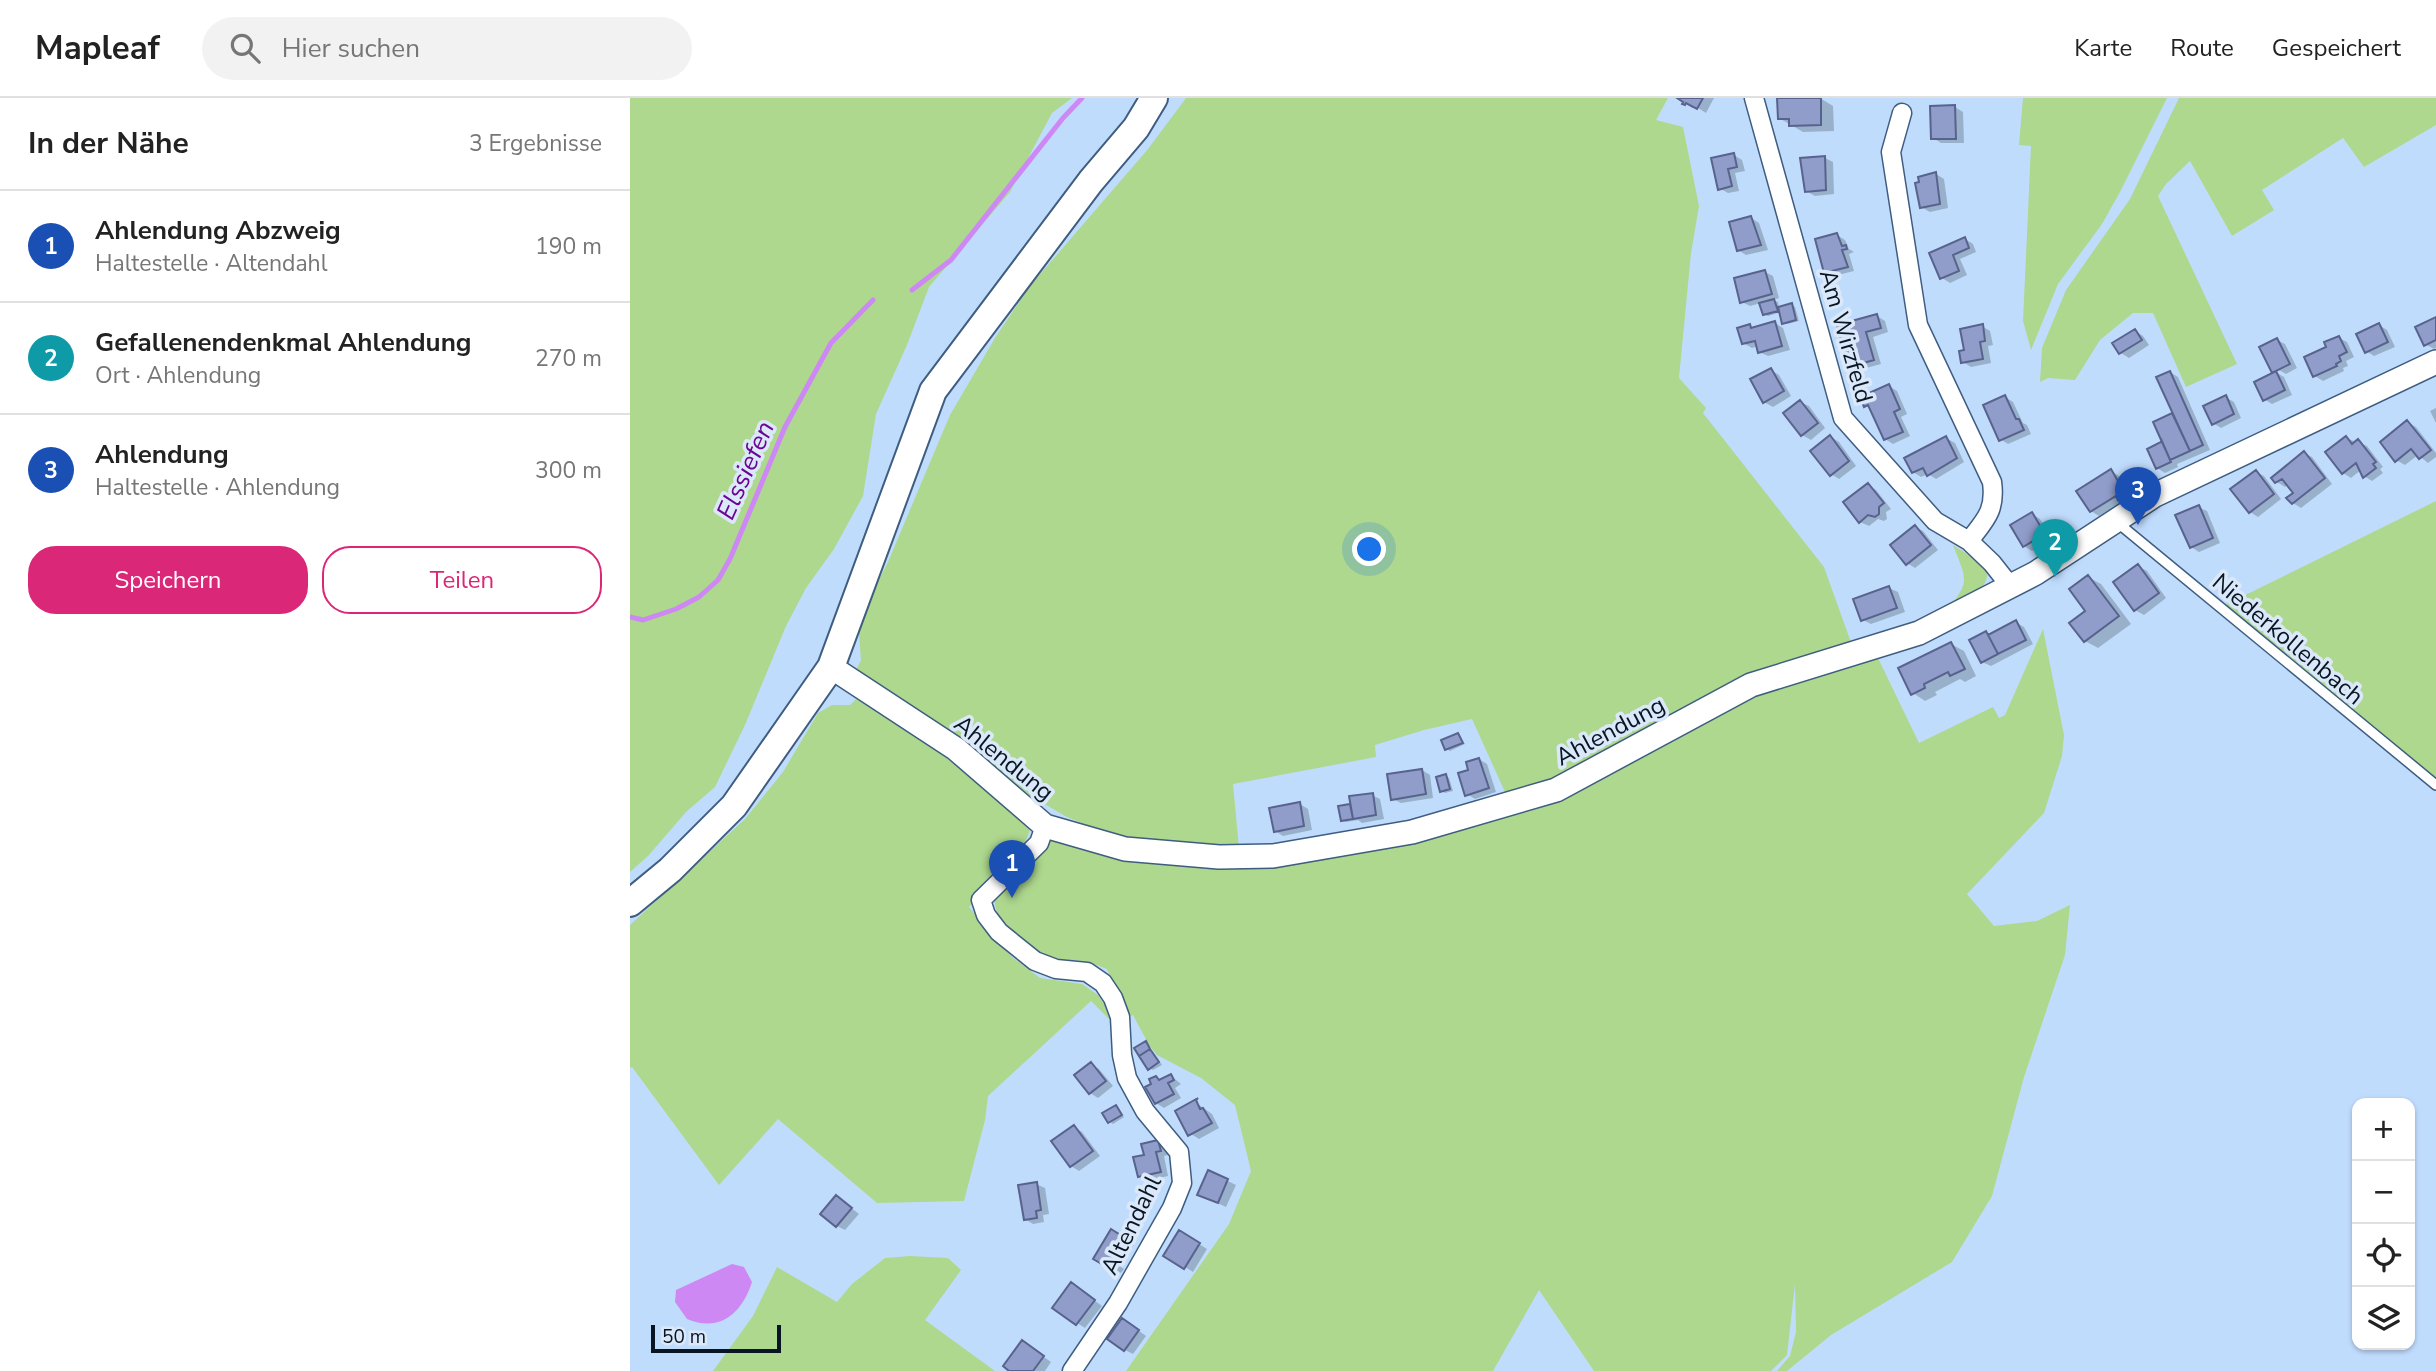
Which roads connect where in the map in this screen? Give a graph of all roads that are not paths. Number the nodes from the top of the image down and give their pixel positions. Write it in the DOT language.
graph roads {
  1 [pos="1154,98"];
  2 [pos="1754,98"];
  3 [pos="1902,113"];
  4 [pos="2436,362"];
  5 [pos="2116,522"];
  6 [pos="1969,541"];
  7 [pos="2011,587"];
  8 [pos="831,667"];
  9 [pos="2436,785"];
  10 [pos="1045,826"];
  11 [pos="630,903"];
  12 [pos="1072,1371"];
  1 -- 8 [label="main road"];
  2 -- 6 [label="street, Am Wirzfeld"];
  3 -- 6 [label="street"];
  4 -- 5 [label="street, Ahlendung"];
  5 -- 7 [label="street, Ahlendung"];
  5 -- 9 [label="lane, Niederkollenbach"];
  6 -- 7 [label="street, Am Wirzfeld"];
  7 -- 10 [label="street, Ahlendung"];
  8 -- 10 [label="street, Ahlendung"];
  8 -- 11 [label="main road"];
  10 -- 12 [label="street, Altendahl"];
}
